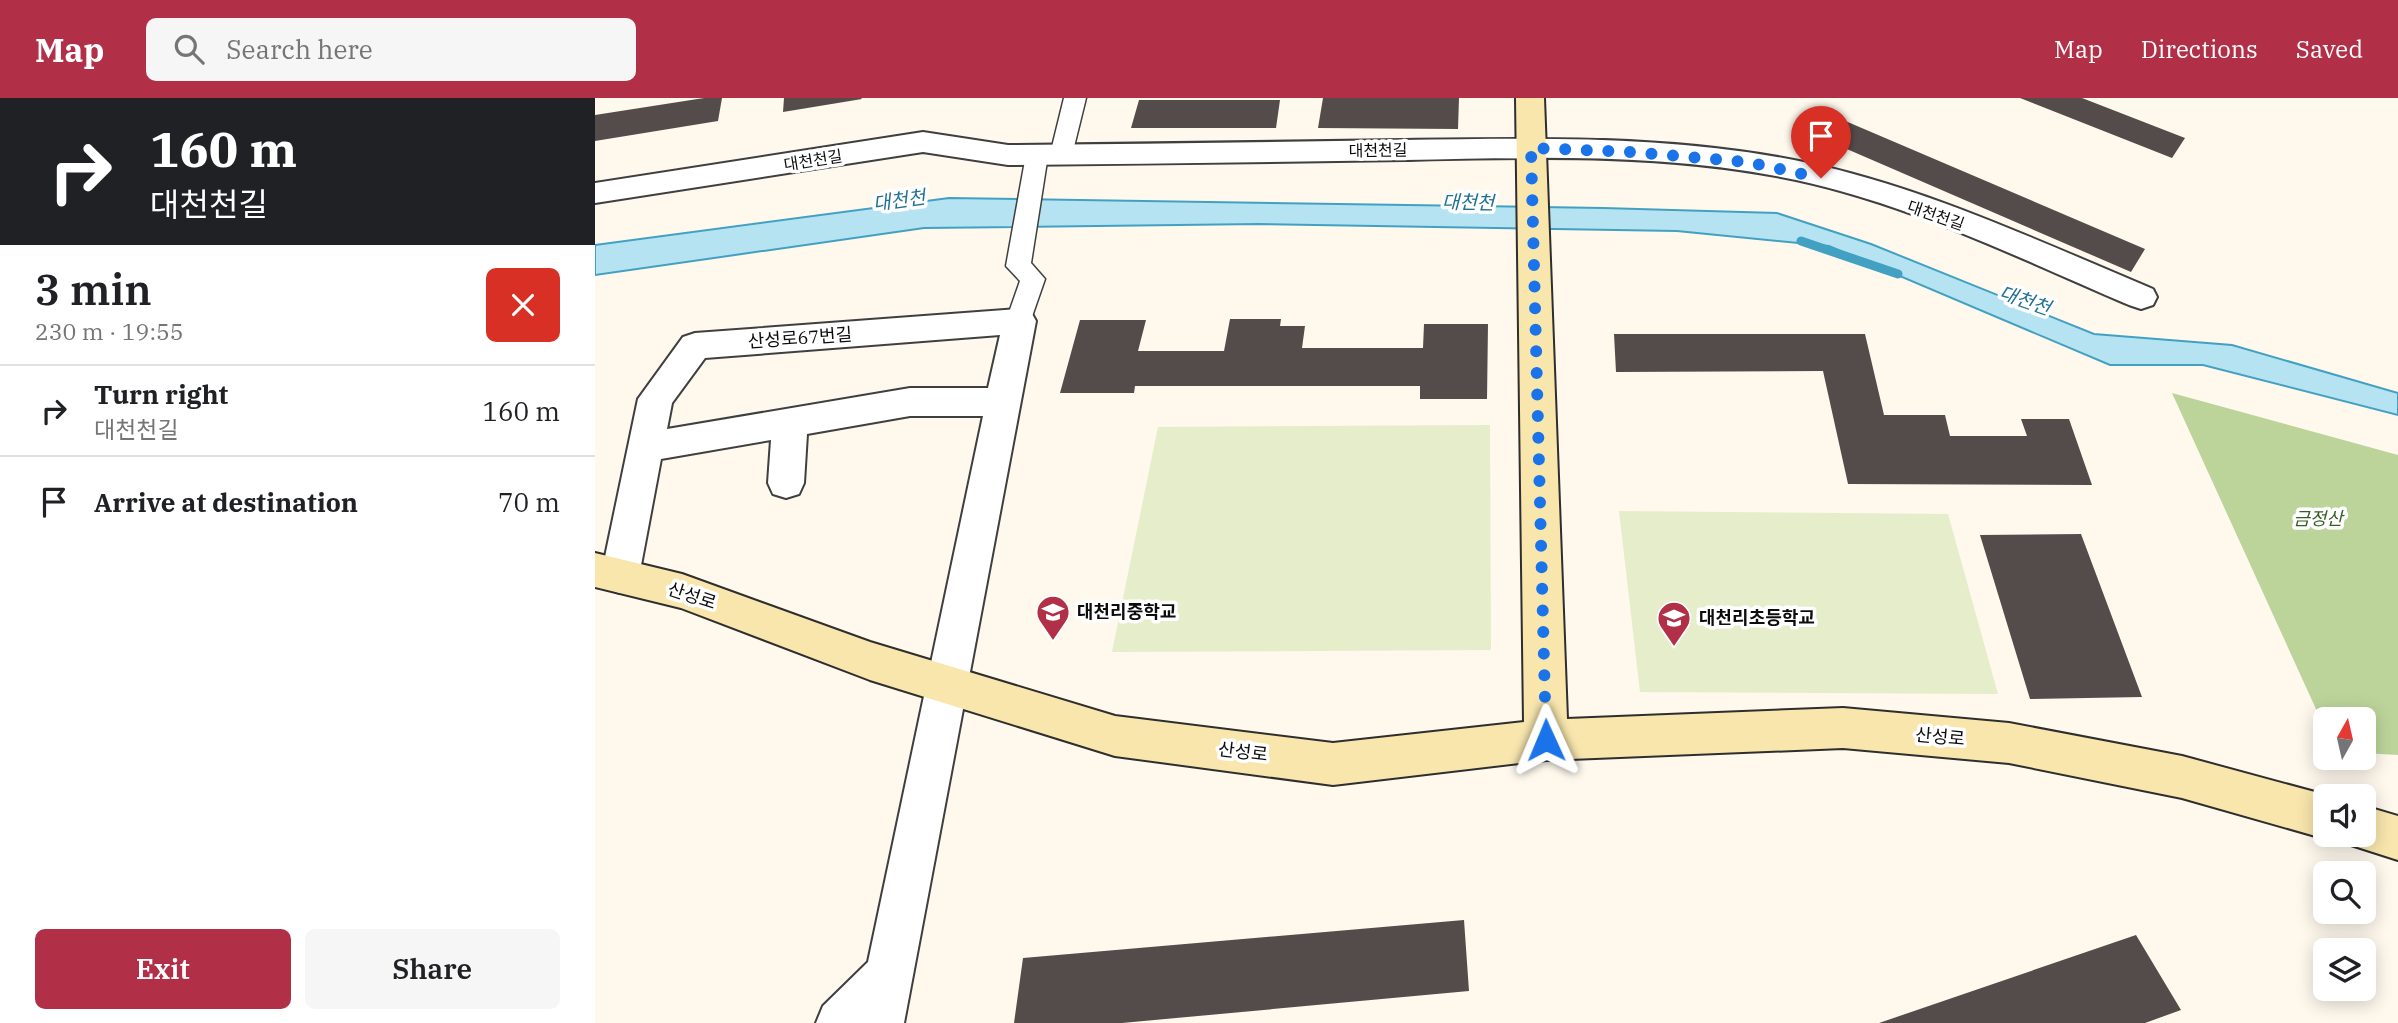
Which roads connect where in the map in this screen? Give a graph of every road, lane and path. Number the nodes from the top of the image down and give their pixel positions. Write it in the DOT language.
graph roads {
  1 [pos="1075,98"];
  2 [pos="1530,98"];
  3 [pos="1531,157"];
  4 [pos="1044,160"];
  5 [pos="595,193"];
  6 [pos="2141,297"];
  7 [pos="1019,321"];
  8 [pos="1002,402"];
  9 [pos="790,422"];
  10 [pos="645,447"];
  11 [pos="786,483"];
  12 [pos="608,573"];
  13 [pos="946,684"];
  14 [pos="1546,740"];
  15 [pos="2313,813"];
  16 [pos="2376,832"];
  17 [pos="2398,838"];
  18 [pos="889,975"];
  19 [pos="840,1023"];
  20 [pos="880,1023"];
  1 -- 4 [label="street"];
  2 -- 3 [label="main road"];
  3 -- 4 [label="street, 대천천길"];
  3 -- 6 [label="street, 대천천길"];
  3 -- 14 [label="main road"];
  4 -- 5 [label="street, 대천천길"];
  4 -- 7 [label="street"];
  7 -- 8 [label="street"];
  7 -- 10 [label="street, 산성로67번길"];
  8 -- 9 [label="street"];
  8 -- 13 [label="street"];
  9 -- 10 [label="street"];
  9 -- 11 [label="street"];
  10 -- 12 [label="street, 산성로67번길"];
  12 -- 13 [label="main road, 산성로"];
  13 -- 14 [label="main road, 산성로"];
  13 -- 18 [label="street"];
  14 -- 15 [label="main road, 산성로"];
  16 -- 17 [label="main road"];
  18 -- 19 [label="street"];
  18 -- 20 [label="street"];
}
